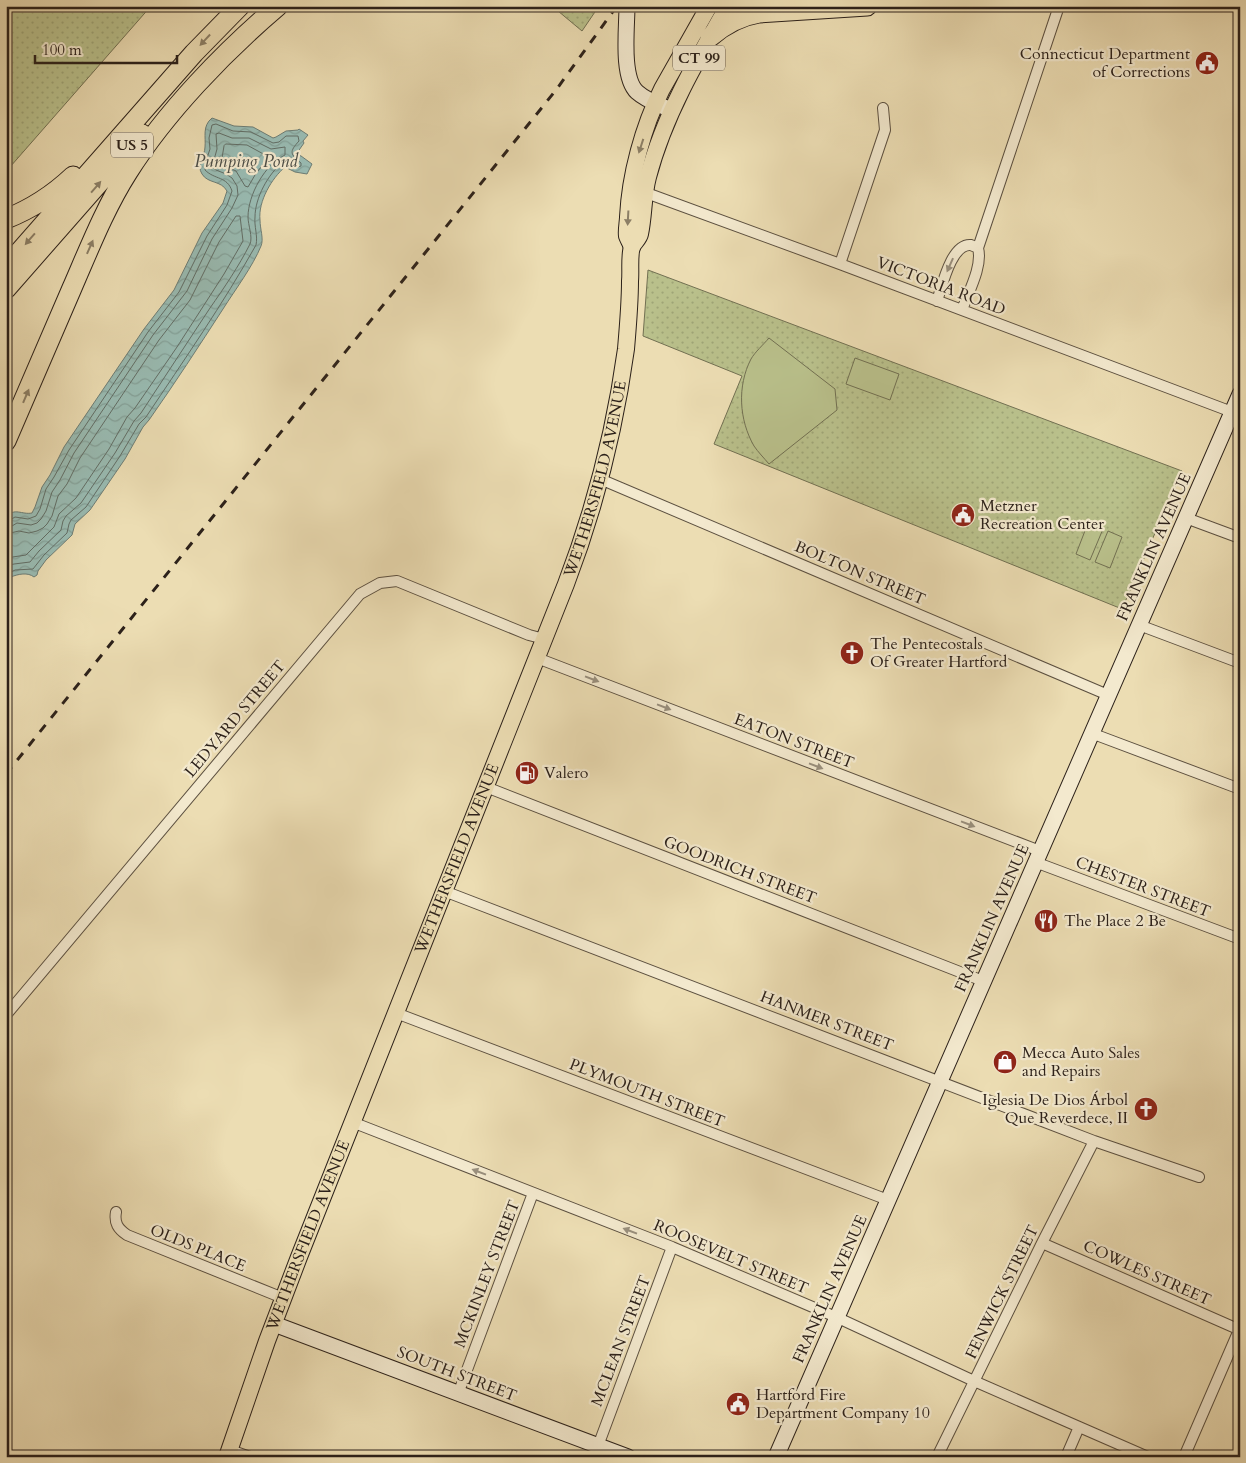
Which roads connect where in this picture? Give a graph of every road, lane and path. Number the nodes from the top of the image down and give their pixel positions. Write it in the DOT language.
graph roads {
  1 [pos="240,6"];
  2 [pos="264,6"];
  3 [pos="278,6"];
  4 [pos="627,6"];
  5 [pos="709,6"];
  6 [pos="728,6"];
  7 [pos="867,6"];
  8 [pos="1060,6"];
  9 [pos="700,44"];
  10 [pos="155,97"];
  11 [pos="655,103"];
  12 [pos="883,108"];
  13 [pos="671,110"];
  14 [pos="638,190"];
  15 [pos="6,219"];
  16 [pos="978,248"];
  17 [pos="840,264"];
  18 [pos="6,267"];
  19 [pos="6,290"];
  20 [pos="937,301"];
  21 [pos="962,310"];
  22 [pos="1240,394"];
  23 [pos="1236,414"];
  24 [pos="6,441"];
  25 [pos="600,479"];
  26 [pos="1186,518"];
  27 [pos="1240,538"];
  28 [pos="1139,625"];
  29 [pos="544,639"];
  30 [pos="536,658"];
  31 [pos="1240,663"];
  32 [pos="1108,695"];
  33 [pos="1092,734"];
  34 [pos="486,787"];
  35 [pos="1240,789"];
  36 [pos="1038,857"];
  37 [pos="444,891"];
  38 [pos="1240,940"];
  39 [pos="983,981"];
  40 [pos="396,1013"];
  41 [pos="6,1015"];
  42 [pos="940,1081"];
  43 [pos="352,1122"];
  44 [pos="1094,1141"];
  45 [pos="1200,1177"];
  46 [pos="533,1193"];
  47 [pos="888,1200"];
  48 [pos="116,1212"];
  49 [pos="1042,1243"];
  50 [pos="672,1247"];
  51 [pos="283,1298"];
  52 [pos="836,1318"];
  53 [pos="274,1324"];
  54 [pos="1239,1330"];
  55 [pos="974,1381"];
  56 [pos="458,1394"];
  57 [pos="1079,1426"];
  58 [pos="598,1446"];
  59 [pos="229,1453"];
  60 [pos="250,1457"];
  61 [pos="628,1457"];
  62 [pos="776,1457"];
  63 [pos="936,1457"];
  64 [pos="1066,1457"];
  65 [pos="1148,1457"];
  66 [pos="1184,1457"];
  1 -- 10 [label="highway, US 5, one-way"];
  19 -- 2 [label="highway, US 5, one-way"];
  24 -- 3 [label="highway, one-way"];
  4 -- 11 [label="main road"];
  5 -- 9 [label="main road, CT 99"];
  6 -- 9 [label="main road, CT 99"];
  7 -- 9 [label="highway"];
  8 -- 16 [label="street"];
  9 -- 11 [label="main road, CT 99"];
  9 -- 13 [label="main road, CT 99"];
  10 -- 15 [label="highway"];
  10 -- 18 [label="highway, US 5, one-way"];
  11 -- 13 [label="main road"];
  11 -- 14 [label="main road, one-way"];
  12 -- 17 [label="street"];
  13 -- 14 [label="main road"];
  14 -- 17 [label="street, VICTORIA ROAD"];
  14 -- 25 [label="main road, WETHERSFIELD AVENUE"];
  16 -- 20 [label="street, one-way"];
  16 -- 21 [label="street"];
  17 -- 20 [label="street, VICTORIA ROAD"];
  20 -- 21 [label="street, VICTORIA ROAD"];
  21 -- 23 [label="street, VICTORIA ROAD"];
  22 -- 23 [label="main road, FRANKLIN AVENUE"];
  23 -- 26 [label="main road, FRANKLIN AVENUE"];
  25 -- 29 [label="main road, WETHERSFIELD AVENUE"];
  25 -- 32 [label="street, BOLTON STREET"];
  26 -- 27 [label="street"];
  26 -- 28 [label="main road, FRANKLIN AVENUE"];
  28 -- 31 [label="street"];
  28 -- 32 [label="main road, FRANKLIN AVENUE"];
  29 -- 30 [label="main road, WETHERSFIELD AVENUE"];
  29 -- 41 [label="street, LEDYARD STREET"];
  30 -- 34 [label="main road, WETHERSFIELD AVENUE"];
  30 -- 36 [label="street, EATON STREET, one-way"];
  32 -- 33 [label="main road, FRANKLIN AVENUE"];
  33 -- 35 [label="street"];
  33 -- 36 [label="main road, FRANKLIN AVENUE"];
  34 -- 37 [label="main road, WETHERSFIELD AVENUE"];
  34 -- 39 [label="street, GOODRICH STREET"];
  36 -- 38 [label="street, CHESTER STREET"];
  36 -- 39 [label="main road, FRANKLIN AVENUE"];
  37 -- 40 [label="main road, WETHERSFIELD AVENUE"];
  37 -- 42 [label="street, HANMER STREET"];
  39 -- 42 [label="main road, FRANKLIN AVENUE"];
  40 -- 43 [label="main road, WETHERSFIELD AVENUE"];
  40 -- 47 [label="street, PLYMOUTH STREET"];
  42 -- 44 [label="street, HANMER STREET"];
  42 -- 47 [label="main road, FRANKLIN AVENUE"];
  46 -- 43 [label="street, ROOSEVELT STREET, one-way"];
  43 -- 51 [label="main road, WETHERSFIELD AVENUE"];
  44 -- 45 [label="street, HANMER STREET"];
  44 -- 49 [label="street, FENWICK STREET"];
  50 -- 46 [label="street, ROOSEVELT STREET, one-way"];
  46 -- 56 [label="street, MCKINLEY STREET"];
  47 -- 52 [label="main road, FRANKLIN AVENUE"];
  48 -- 51 [label="street, OLDS PLACE"];
  49 -- 54 [label="street, COWLES STREET"];
  49 -- 55 [label="street, FENWICK STREET"];
  50 -- 52 [label="street, ROOSEVELT STREET"];
  50 -- 58 [label="street, MCLEAN STREET"];
  51 -- 53 [label="main road, WETHERSFIELD AVENUE"];
  52 -- 55 [label="street, ROOSEVELT STREET"];
  52 -- 62 [label="main road, FRANKLIN AVENUE"];
  53 -- 56 [label="main road, SOUTH STREET"];
  53 -- 59 [label="main road, WETHERSFIELD AVENUE"];
  54 -- 66 [label="street"];
  55 -- 57 [label="street, ROOSEVELT STREET"];
  55 -- 63 [label="street, FENWICK STREET"];
  56 -- 58 [label="main road, SOUTH STREET"];
  57 -- 64 [label="street"];
  57 -- 65 [label="street, ROOSEVELT STREET"];
  58 -- 61 [label="main road, SOUTH STREET"];
  59 -- 60 [label="street"];
}
